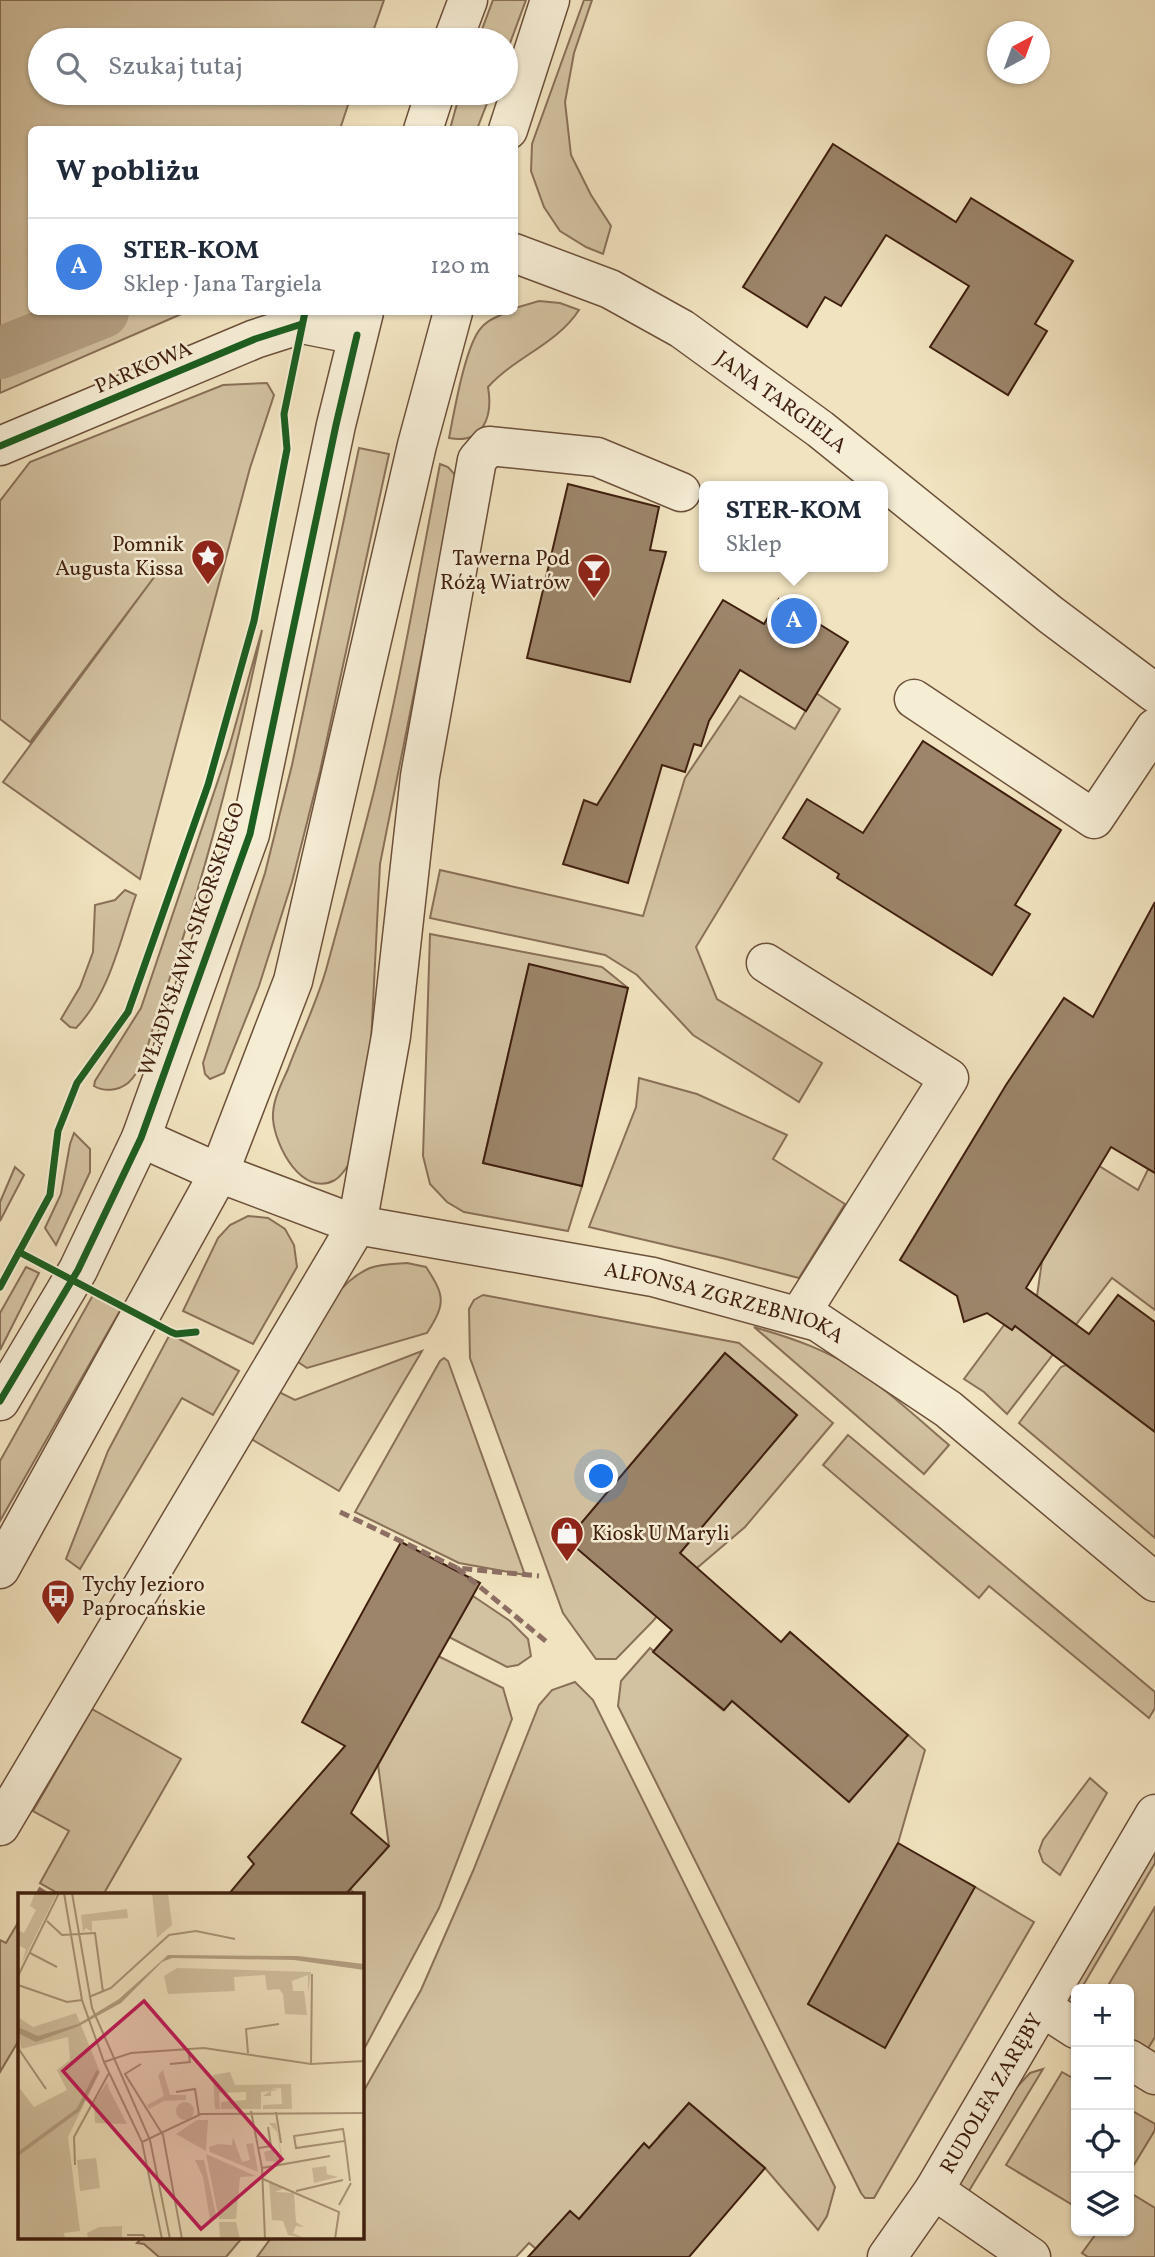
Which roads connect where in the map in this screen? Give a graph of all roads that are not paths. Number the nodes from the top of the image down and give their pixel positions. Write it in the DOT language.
graph roads {
  1 [pos="468,0"];
  2 [pos="550,0"];
  3 [pos="458,28"];
  4 [pos="518,99"];
  5 [pos="431,105"];
  6 [pos="516,105"];
  7 [pos="423,126"];
  8 [pos="509,126"];
  9 [pos="518,254"];
  10 [pos="452,315"];
  11 [pos="360,323"];
  12 [pos="0,446"];
  13 [pos="884,481"];
  14 [pos="888,484"];
  15 [pos="681,492"];
  16 [pos="1155,693"];
  17 [pos="914,699"];
  18 [pos="1155,728"];
  19 [pos="766,963"];
  20 [pos="141,1138"];
  21 [pos="219,1173"];
  22 [pos="357,1225"];
  23 [pos="799,1316"];
  24 [pos="0,1401"];
  25 [pos="0,1569"];
  26 [pos="1155,1582"];
  27 [pos="1155,1814"];
  28 [pos="0,1826"];
  29 [pos="1042,2007"];
  30 [pos="1071,2026"];
  31 [pos="1134,2062"];
  32 [pos="1155,2075"];
  33 [pos="934,2190"];
  34 [pos="887,2257"];
  35 [pos="1031,2257"];
  1 -- 3 [label="street"];
  2 -- 4 [label="street"];
  5 -- 7 [label="street"];
  6 -- 8 [label="street"];
  9 -- 13 [label="street, JANA TARGIELA"];
  10 -- 21 [label="street"];
  11 -- 12 [label="street, PARKOWA"];
  11 -- 20 [label="street, WŁADYSŁAWA SIKORSKIEGO"];
  14 -- 16 [label="street, JANA TARGIELA"];
  15 -- 22 [label="street"];
  17 -- 18 [label="street"];
  19 -- 23 [label="street"];
  20 -- 21 [label="street, ALFONSA ZGRZEBNIOKA"];
  20 -- 24 [label="street, WŁADYSŁAWA SIKORSKIEGO"];
  21 -- 22 [label="street, ALFONSA ZGRZEBNIOKA"];
  21 -- 25 [label="street"];
  22 -- 23 [label="street, ALFONSA ZGRZEBNIOKA"];
  22 -- 28 [label="street"];
  23 -- 26 [label="street, ALFONSA ZGRZEBNIOKA"];
  27 -- 29 [label="street, RUDOLFA ZARĘBY"];
  29 -- 30 [label="street"];
  29 -- 33 [label="street, RUDOLFA ZARĘBY"];
  31 -- 32 [label="street"];
  33 -- 34 [label="street, RUDOLFA ZARĘBY"];
  33 -- 35 [label="street, RUDOLFA ZARĘBY"];
}
